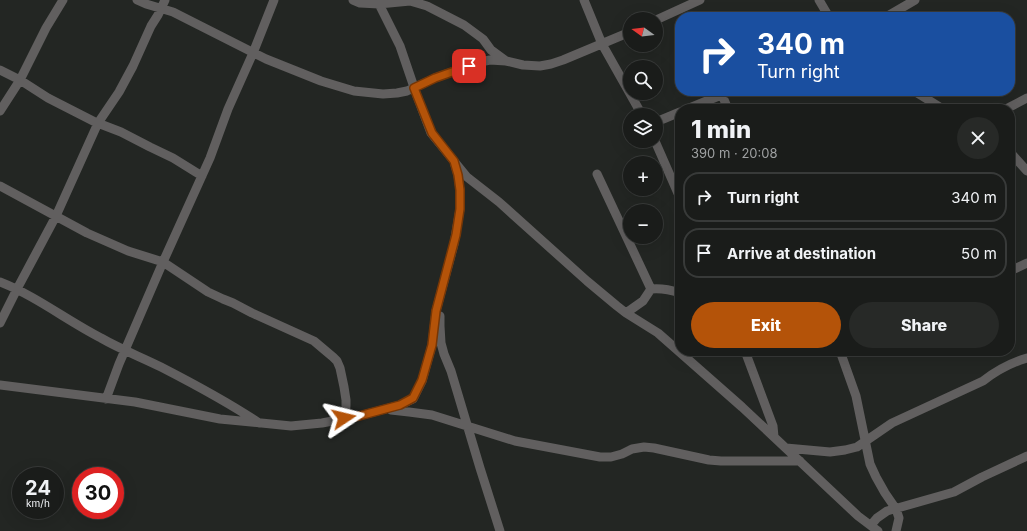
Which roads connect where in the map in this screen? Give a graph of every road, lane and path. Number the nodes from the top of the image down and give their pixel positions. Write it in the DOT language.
graph roads {
  1 [pos="63,0"];
  2 [pos="137,0"];
  3 [pos="274,0"];
  4 [pos="353,0"];
  5 [pos="584,0"];
  6 [pos="700,0"];
  7 [pos="819,0"];
  8 [pos="915,0"];
  9 [pos="378,2"];
  10 [pos="163,4"];
  11 [pos="826,12"];
  12 [pos="895,12"];
  13 [pos="663,17"];
  14 [pos="623,35"];
  15 [pos="602,44"];
  16 [pos="253,53"];
  17 [pos="506,61"];
  18 [pos="0,70"];
  19 [pos="20,80"];
  20 [pos="414,88"];
  21 [pos="720,96"];
  22 [pos="922,96"];
  23 [pos="1027,98"];
  24 [pos="700,104"];
  25 [pos="935,104"];
  26 [pos="1015,104"];
  27 [pos="638,108"];
  28 [pos="0,111"];
  29 [pos="675,114"];
  30 [pos="663,119"];
  31 [pos="98,123"];
  32 [pos="658,148"];
  33 [pos="1015,158"];
  34 [pos="454,161"];
  35 [pos="1027,171"];
  36 [pos="597,174"];
  37 [pos="202,176"];
  38 [pos="0,186"];
  39 [pos="675,187"];
  40 [pos="56,216"];
  41 [pos="163,262"];
  42 [pos="1027,263"];
  43 [pos="1015,269"];
  44 [pos="0,282"];
  45 [pos="17,289"];
  46 [pos="651,289"];
  47 [pos="441,292"];
  48 [pos="675,292"];
  49 [pos="626,313"];
  50 [pos="0,323"];
  51 [pos="675,347"];
  52 [pos="125,350"];
  53 [pos="685,356"];
  54 [pos="747,356"];
  55 [pos="842,356"];
  56 [pos="1027,358"];
  57 [pos="0,386"];
  58 [pos="106,399"];
  59 [pos="384,410"];
  60 [pos="344,418"];
  61 [pos="260,424"];
  62 [pos="468,427"];
  63 [pos="774,437"];
  64 [pos="865,442"];
  65 [pos="786,448"];
  66 [pos="1027,458"];
  67 [pos="800,461"];
  68 [pos="896,509"];
  69 [pos="874,528"];
  70 [pos="500,531"];
  71 [pos="896,531"];
  1 -- 19 [label="street"];
  2 -- 10 [label="street"];
  3 -- 16 [label="street"];
  4 -- 9 [label="street"];
  5 -- 15 [label="street"];
  6 -- 13 [label="street"];
  7 -- 11 [label="street"];
  8 -- 12 [label="street"];
  9 -- 17 [label="street"];
  9 -- 20 [label="street"];
  10 -- 16 [label="street"];
  10 -- 31 [label="street"];
  14 -- 15 [label="street"];
  15 -- 17 [label="street"];
  15 -- 27 [label="street"];
  16 -- 20 [label="street"];
  16 -- 37 [label="street"];
  17 -- 20 [label="street"];
  18 -- 19 [label="street"];
  19 -- 28 [label="street"];
  19 -- 31 [label="street"];
  20 -- 34 [label="street"];
  21 -- 24 [label="street"];
  22 -- 25 [label="street"];
  23 -- 26 [label="street"];
  29 -- 30 [label="street"];
  31 -- 37 [label="street"];
  31 -- 40 [label="street"];
  32 -- 39 [label="street"];
  33 -- 35 [label="street"];
  34 -- 47 [label="street"];
  34 -- 49 [label="street"];
  36 -- 46 [label="street"];
  37 -- 41 [label="street"];
  38 -- 40 [label="street"];
  40 -- 41 [label="street"];
  40 -- 45 [label="street"];
  41 -- 52 [label="street"];
  41 -- 60 [label="street"];
  42 -- 43 [label="street"];
  44 -- 45 [label="street"];
  45 -- 50 [label="street"];
  45 -- 52 [label="street"];
  46 -- 48 [label="street"];
  46 -- 49 [label="street"];
  47 -- 59 [label="street"];
  47 -- 62 [label="street"];
  49 -- 51 [label="street"];
  52 -- 58 [label="street"];
  52 -- 61 [label="street"];
  53 -- 63 [label="street"];
  54 -- 63 [label="street"];
  55 -- 64 [label="street"];
  56 -- 64 [label="street"];
  57 -- 58 [label="street"];
  58 -- 61 [label="street"];
  59 -- 60 [label="street"];
  59 -- 62 [label="street"];
  60 -- 61 [label="street"];
  62 -- 67 [label="street"];
  62 -- 70 [label="street"];
  63 -- 65 [label="street"];
  64 -- 65 [label="street"];
  64 -- 68 [label="street"];
  65 -- 67 [label="street"];
  66 -- 68 [label="street"];
  67 -- 69 [label="street"];
  68 -- 69 [label="street"];
  68 -- 71 [label="street"];
}
